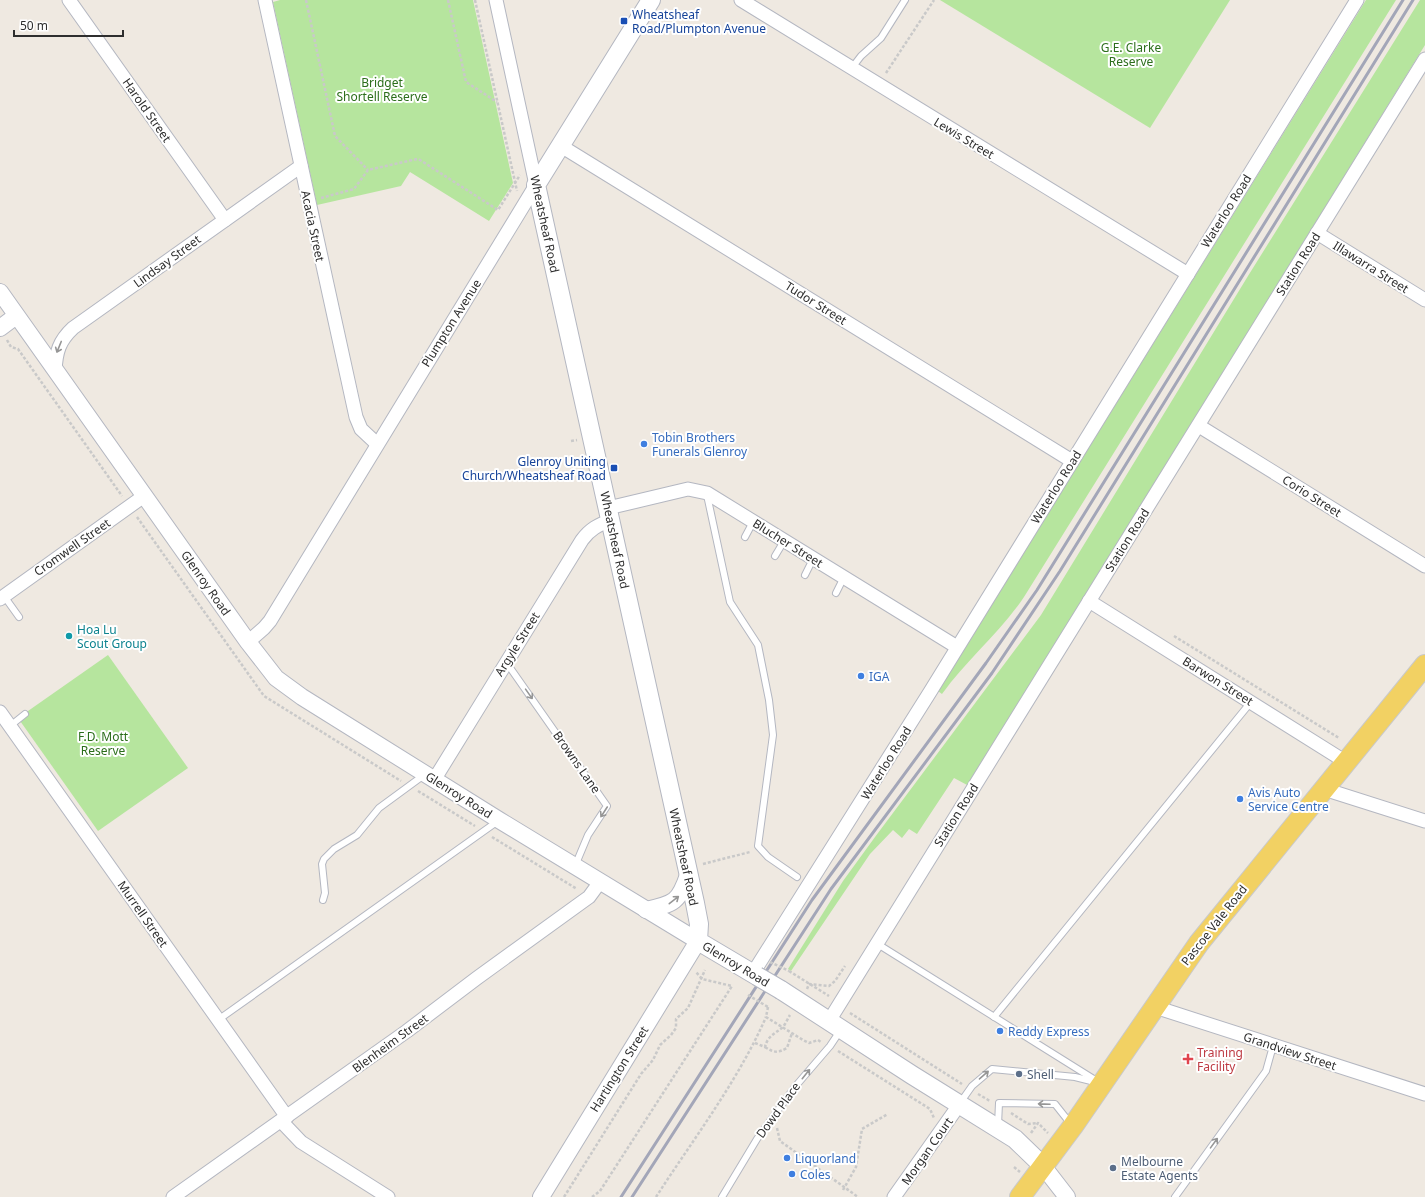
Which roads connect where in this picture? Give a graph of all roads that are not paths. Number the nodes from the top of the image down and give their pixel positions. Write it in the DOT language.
graph roads {
  1 [pos="69,0"];
  2 [pos="265,0"];
  3 [pos="496,0"];
  4 [pos="651,0"];
  5 [pos="741,0"];
  6 [pos="905,0"];
  7 [pos="1358,0"];
  8 [pos="1425,59"];
  9 [pos="851,69"];
  10 [pos="561,146"];
  11 [pos="301,166"];
  12 [pos="536,186"];
  13 [pos="225,220"];
  14 [pos="1317,233"];
  15 [pos="1188,274"];
  16 [pos="0,292"];
  17 [pos="1425,300"];
  18 [pos="16,316"];
  19 [pos="0,328"];
  20 [pos="55,371"];
  21 [pos="1199,426"];
  22 [pos="377,444"];
  23 [pos="1072,461"];
  24 [pos="707,493"];
  25 [pos="144,496"];
  26 [pos="609,514"];
  27 [pos="753,522"];
  28 [pos="745,537"];
  29 [pos="784,541"];
  30 [pos="775,556"];
  31 [pos="813,559"];
  32 [pos="1425,566"];
  33 [pos="805,575"];
  34 [pos="844,578"];
  35 [pos="836,593"];
  36 [pos="2,597"];
  37 [pos="1089,601"];
  38 [pos="19,618"];
  39 [pos="248,642"];
  40 [pos="957,646"];
  41 [pos="506,662"];
  42 [pos="1425,665"];
  43 [pos="1252,701"];
  44 [pos="0,712"];
  45 [pos="25,714"];
  46 [pos="10,726"];
  47 [pos="1346,762"];
  48 [pos="430,777"];
  49 [pos="1324,789"];
  50 [pos="499,820"];
  51 [pos="1425,821"];
  52 [pos="575,866"];
  53 [pos="688,871"];
  54 [pos="797,877"];
  55 [pos="600,882"];
  56 [pos="323,900"];
  57 [pos="646,910"];
  58 [pos="698,941"];
  59 [pos="876,943"];
  60 [pos="755,975"];
  61 [pos="1155,1007"];
  62 [pos="994,1017"];
  63 [pos="218,1020"];
  64 [pos="840,1021"];
  65 [pos="1273,1046"];
  66 [pos="1102,1084"];
  67 [pos="1425,1094"];
  68 [pos="959,1105"];
  69 [pos="284,1119"];
  70 [pos="1073,1126"];
  71 [pos="998,1128"];
  72 [pos="1043,1166"];
  73 [pos="173,1197"];
  74 [pos="388,1197"];
  75 [pos="541,1197"];
  76 [pos="722,1197"];
  77 [pos="894,1197"];
  78 [pos="1020,1197"];
  79 [pos="1067,1197"];
  80 [pos="1175,1197"];
  1 -- 13 [label="street, Harold Street"];
  2 -- 11 [label="street, Acacia Street"];
  3 -- 12 [label="street, Wheatsheaf Road"];
  4 -- 10 [label="main road, Plumpton Avenue"];
  5 -- 9 [label="street, Lewis Street"];
  6 -- 9 [label="lane"];
  7 -- 15 [label="street, Waterloo Road"];
  8 -- 14 [label="street, Station Road"];
  9 -- 15 [label="street, Lewis Street"];
  10 -- 12 [label="main road, Plumpton Avenue"];
  10 -- 23 [label="street, Tudor Street"];
  11 -- 13 [label="street, Lindsay Street"];
  11 -- 22 [label="street, Acacia Street"];
  12 -- 22 [label="street, Plumpton Avenue"];
  12 -- 26 [label="main road, Wheatsheaf Road"];
  13 -- 20 [label="street, Lindsay Street, one-way"];
  14 -- 17 [label="street, Illawarra Street"];
  14 -- 21 [label="street, Station Road"];
  15 -- 23 [label="street, Waterloo Road"];
  16 -- 18 [label="street, Glenroy Road"];
  18 -- 19 [label="street"];
  18 -- 20 [label="street, Glenroy Road"];
  20 -- 25 [label="street, Glenroy Road"];
  21 -- 32 [label="street, Corio Street"];
  21 -- 37 [label="street, Station Road"];
  22 -- 39 [label="street, Plumpton Avenue"];
  23 -- 40 [label="street, Waterloo Road"];
  24 -- 26 [label="street, Blucher Street"];
  24 -- 27 [label="street, Blucher Street"];
  24 -- 54 [label="lane"];
  25 -- 36 [label="street, Cromwell Street"];
  25 -- 39 [label="street, Glenroy Road"];
  26 -- 41 [label="street, Argyle Street"];
  26 -- 53 [label="main road, Wheatsheaf Road"];
  27 -- 28 [label="lane"];
  27 -- 29 [label="street, Blucher Street"];
  29 -- 30 [label="lane"];
  29 -- 31 [label="street, Blucher Street"];
  31 -- 33 [label="lane"];
  31 -- 34 [label="street, Blucher Street"];
  34 -- 35 [label="lane"];
  34 -- 40 [label="street, Blucher Street"];
  36 -- 38 [label="lane"];
  37 -- 43 [label="street, Barwon Street"];
  37 -- 59 [label="street, Station Road"];
  39 -- 48 [label="street, Glenroy Road"];
  40 -- 60 [label="street, Waterloo Road"];
  41 -- 48 [label="street, Argyle Street"];
  41 -- 52 [label="lane, Browns Lane, one-way"];
  42 -- 47 [label="main road, Pascoe Vale Road"];
  43 -- 47 [label="street, Barwon Street"];
  43 -- 62 [label="lane"];
  44 -- 46 [label="street, Murrell Street"];
  45 -- 46 [label="lane"];
  46 -- 63 [label="street, Murrell Street"];
  47 -- 49 [label="main road, Pascoe Vale Road"];
  48 -- 50 [label="street, Glenroy Road"];
  48 -- 56 [label="lane"];
  49 -- 51 [label="street"];
  49 -- 61 [label="main road, Pascoe Vale Road"];
  50 -- 52 [label="street, Glenroy Road"];
  50 -- 63 [label="lane"];
  52 -- 55 [label="street, Glenroy Road"];
  57 -- 53 [label="street, one-way"];
  53 -- 58 [label="main road, Wheatsheaf Road"];
  55 -- 57 [label="street, Glenroy Road"];
  55 -- 69 [label="street, Blenheim Street"];
  57 -- 58 [label="street, Glenroy Road"];
  58 -- 60 [label="main road, Glenroy Road"];
  58 -- 75 [label="street, Hartington Street"];
  59 -- 62 [label="lane"];
  59 -- 64 [label="street, Station Road"];
  60 -- 64 [label="main road, Glenroy Road, bridge"];
  61 -- 65 [label="street, Grandview Street"];
  61 -- 66 [label="main road, Pascoe Vale Road"];
  62 -- 66 [label="lane"];
  63 -- 69 [label="street, Murrell Street"];
  64 -- 68 [label="main road, Glenroy Road"];
  76 -- 64 [label="lane, Dowd Place, one-way"];
  65 -- 67 [label="street, Grandview Street"];
  80 -- 65 [label="lane, one-way"];
  68 -- 66 [label="lane, one-way"];
  66 -- 70 [label="main road, Pascoe Vale Road"];
  68 -- 71 [label="main road, Glenroy Road"];
  68 -- 77 [label="street, Morgan Court"];
  69 -- 73 [label="street, Blenheim Street"];
  69 -- 74 [label="street, Murrell Street"];
  70 -- 71 [label="lane, one-way"];
  70 -- 72 [label="main road, Pascoe Vale Road"];
  71 -- 72 [label="main road, Glenroy Road"];
  72 -- 78 [label="main road, Pascoe Vale Road"];
  72 -- 79 [label="street"];
}
